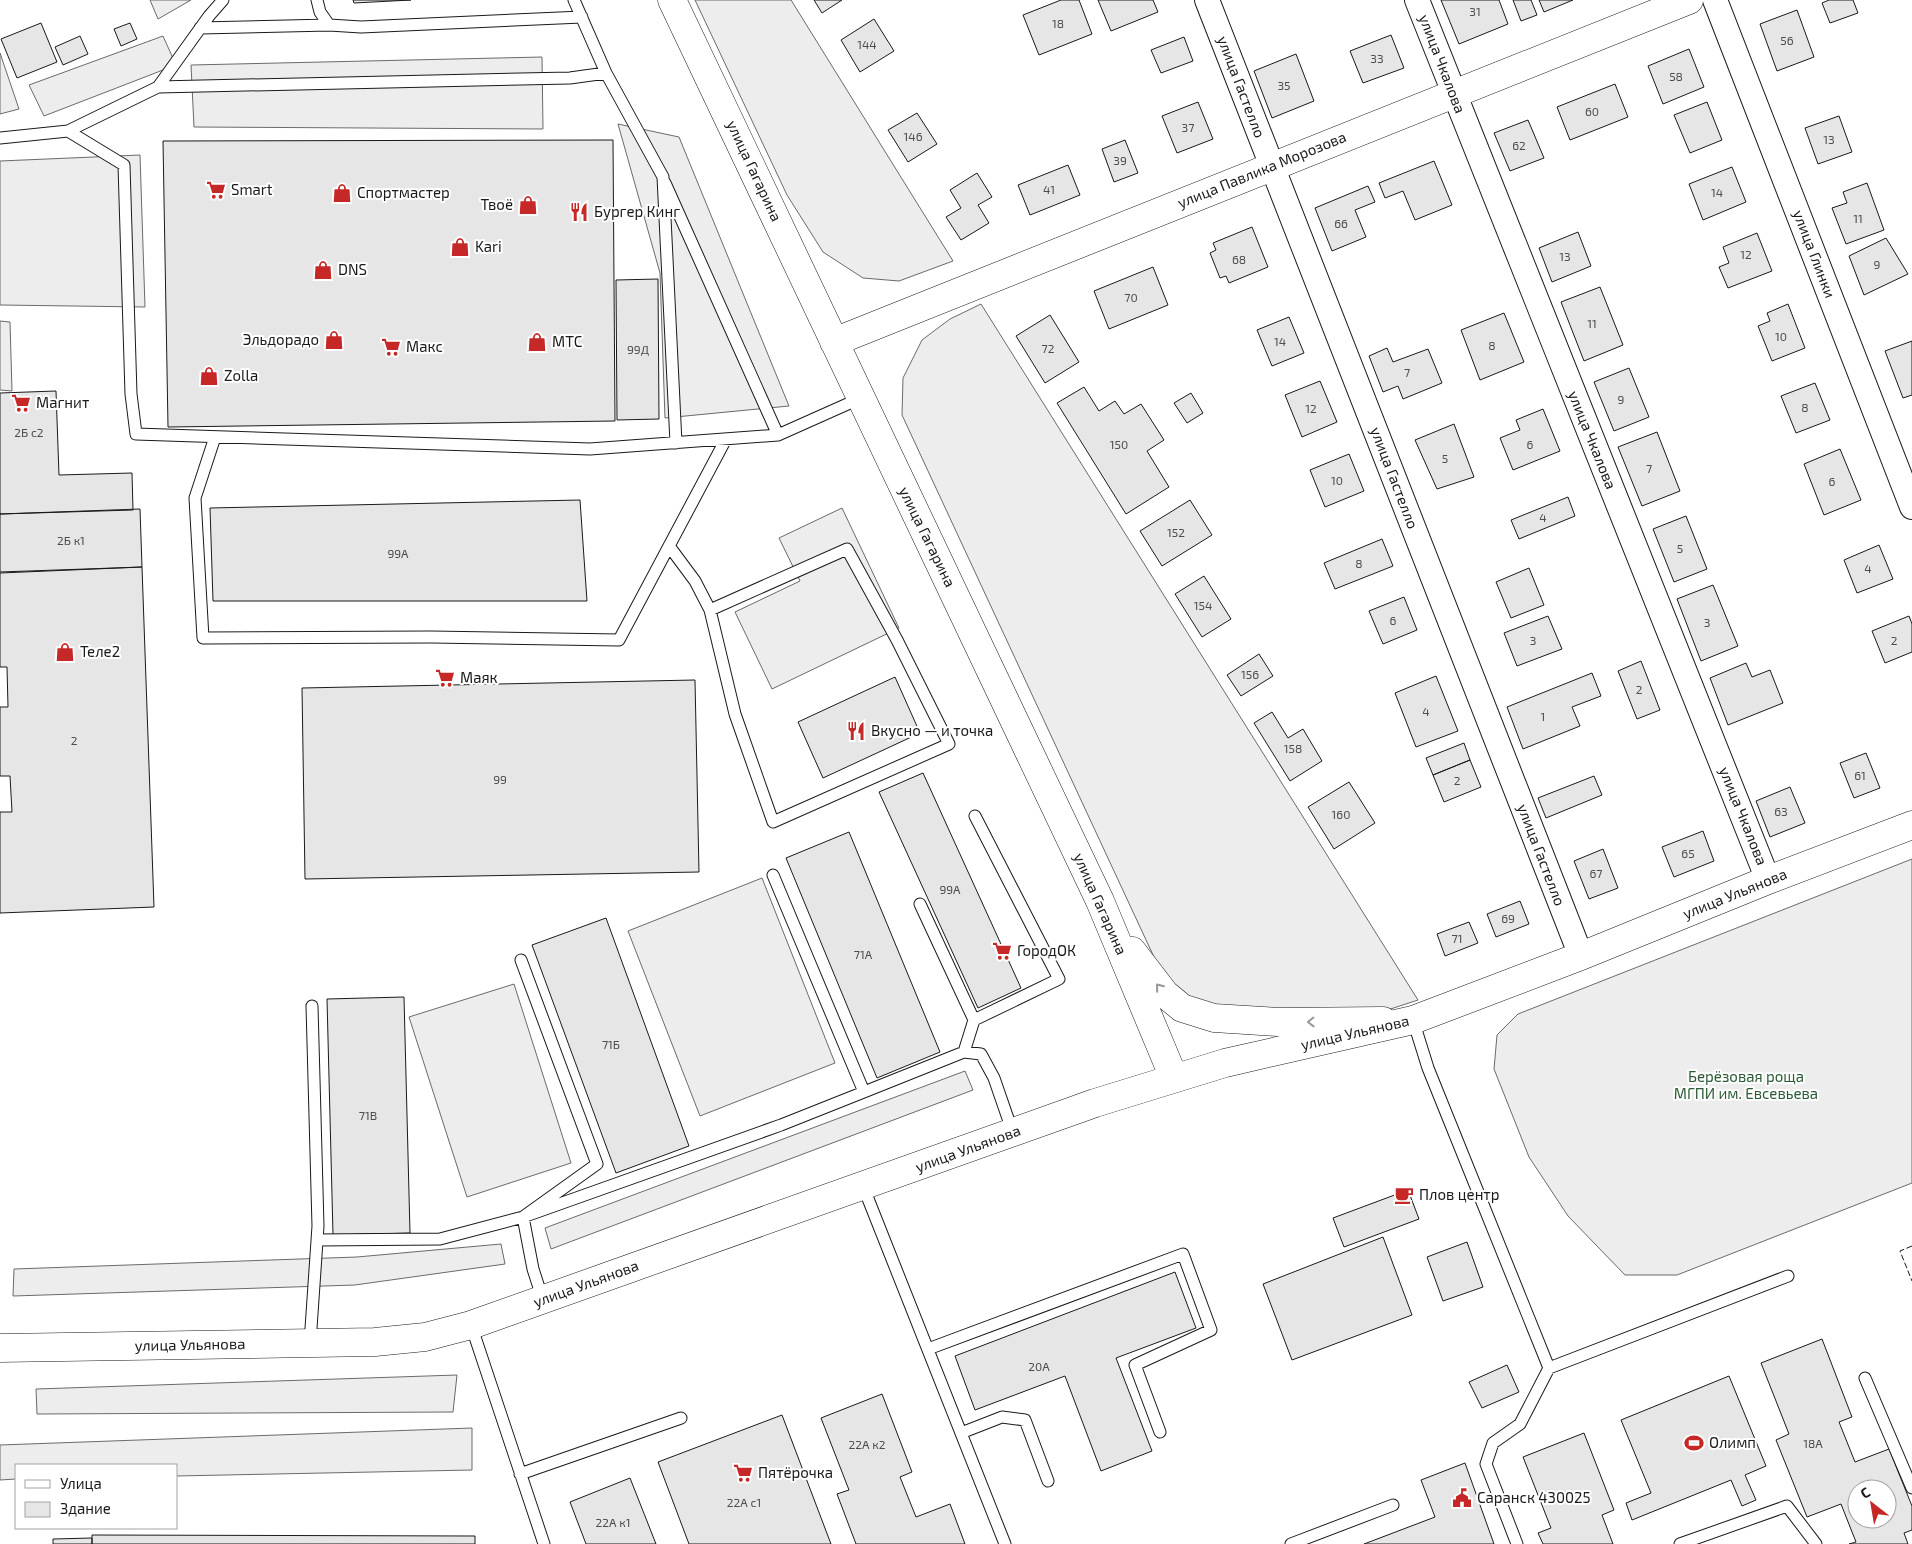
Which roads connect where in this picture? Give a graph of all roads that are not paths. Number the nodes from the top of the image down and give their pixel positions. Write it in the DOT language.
graph roads {
  1 [pos="223,0"];
  2 [pos="317,0"];
  3 [pos="574,0"];
  4 [pos="672,0"];
  5 [pos="1207,0"];
  6 [pos="1417,0"];
  7 [pos="1689,0"];
  8 [pos="1715,0"];
  9 [pos="582,17"];
  10 [pos="329,25"];
  11 [pos="200,28"];
  12 [pos="606,73"];
  13 [pos="158,87"];
  14 [pos="1454,94"];
  15 [pos="68,131"];
  16 [pos="0,138"];
  17 [pos="1272,166"];
  18 [pos="663,177"];
  19 [pos="834,342"];
  20 [pos="861,398"];
  21 [pos="778,435"];
  22 [pos="215,437"];
  23 [pos="726,439"];
  24 [pos="676,443"];
  25 [pos="1912,507"];
  26 [pos="669,546"];
  27 [pos="710,610"];
  28 [pos="974,816"];
  29 [pos="1912,825"];
  30 [pos="773,875"];
  31 [pos="1768,880"];
  32 [pos="1100,901"];
  33 [pos="920,904"];
  34 [pos="1581,956"];
  35 [pos="521,960"];
  36 [pos="312,1006"];
  37 [pos="974,1020"];
  38 [pos="1412,1020"];
  39 [pos="964,1052"];
  40 [pos="1174,1078"];
  41 [pos="864,1092"];
  42 [pos="1013,1133"];
  43 [pos="864,1186"];
  44 [pos="523,1217"];
  45 [pos="317,1240"];
  46 [pos="1788,1276"];
  47 [pos="543,1300"];
  48 [pos="471,1325"];
  49 [pos="310,1343"];
  50 [pos="0,1348"];
  51 [pos="928,1350"];
  52 [pos="1549,1368"];
  53 [pos="1864,1378"];
  54 [pos="681,1418"];
  55 [pos="1160,1432"];
  56 [pos="961,1433"];
  57 [pos="520,1474"];
  58 [pos="1048,1481"];
  59 [pos="1912,1488"];
  60 [pos="1393,1505"];
  61 [pos="544,1544"];
  62 [pos="1005,1544"];
  63 [pos="1291,1544"];
  64 [pos="1518,1544"];
  65 [pos="1680,1544"];
  66 [pos="1816,1544"];
  1 -- 11 [label="lane"];
  2 -- 10 [label="lane"];
  3 -- 9 [label="lane"];
  4 -- 19 [label="street, улица Гагарина"];
  5 -- 17 [label="street, улица Гастелло"];
  6 -- 14 [label="street, улица Чкалова"];
  7 -- 14 [label="street, улица Павлика Морозова"];
  8 -- 25 [label="street, улица Глинки"];
  9 -- 10 [label="lane"];
  9 -- 12 [label="lane"];
  10 -- 11 [label="lane"];
  11 -- 13 [label="lane"];
  12 -- 13 [label="lane"];
  12 -- 18 [label="lane"];
  13 -- 15 [label="lane"];
  14 -- 17 [label="street, улица Павлика Морозова"];
  14 -- 31 [label="street, улица Чкалова"];
  15 -- 16 [label="lane"];
  15 -- 22 [label="lane"];
  17 -- 19 [label="street, улица Павлика Морозова"];
  17 -- 34 [label="street, улица Гастелло"];
  18 -- 21 [label="lane"];
  18 -- 24 [label="lane"];
  19 -- 20 [label="street, улица Гагарина"];
  20 -- 21 [label="lane"];
  20 -- 32 [label="street, улица Гагарина"];
  21 -- 23 [label="lane"];
  22 -- 24 [label="lane"];
  22 -- 26 [label="lane"];
  23 -- 24 [label="lane"];
  23 -- 26 [label="lane"];
  26 -- 27 [label="lane"];
  27 -- 27 [label="lane"];
  28 -- 37 [label="lane"];
  29 -- 31 [label="street, улица Ульянова"];
  30 -- 41 [label="lane"];
  31 -- 34 [label="street, улица Ульянова"];
  38 -- 32 [label="street, one-way"];
  32 -- 40 [label="street, улица Гагарина"];
  33 -- 37 [label="lane"];
  34 -- 38 [label="street, улица Ульянова"];
  35 -- 44 [label="lane"];
  36 -- 45 [label="lane"];
  37 -- 39 [label="lane"];
  38 -- 40 [label="street, улица Ульянова"];
  38 -- 52 [label="lane"];
  39 -- 41 [label="lane"];
  39 -- 42 [label="lane"];
  40 -- 42 [label="street, улица Ульянова"];
  41 -- 44 [label="lane"];
  42 -- 43 [label="street, улица Ульянова"];
  43 -- 47 [label="street, улица Ульянова"];
  43 -- 51 [label="lane"];
  44 -- 45 [label="lane"];
  44 -- 47 [label="lane"];
  45 -- 49 [label="lane"];
  46 -- 52 [label="lane"];
  47 -- 48 [label="street, улица Ульянова"];
  48 -- 49 [label="street, улица Ульянова"];
  48 -- 57 [label="lane"];
  49 -- 50 [label="street, улица Ульянова"];
  51 -- 55 [label="lane"];
  51 -- 56 [label="lane"];
  52 -- 64 [label="lane"];
  53 -- 59 [label="lane"];
  54 -- 57 [label="lane"];
  56 -- 58 [label="lane"];
  56 -- 62 [label="lane"];
  57 -- 61 [label="lane"];
  60 -- 63 [label="lane"];
  65 -- 66 [label="lane"];
}
